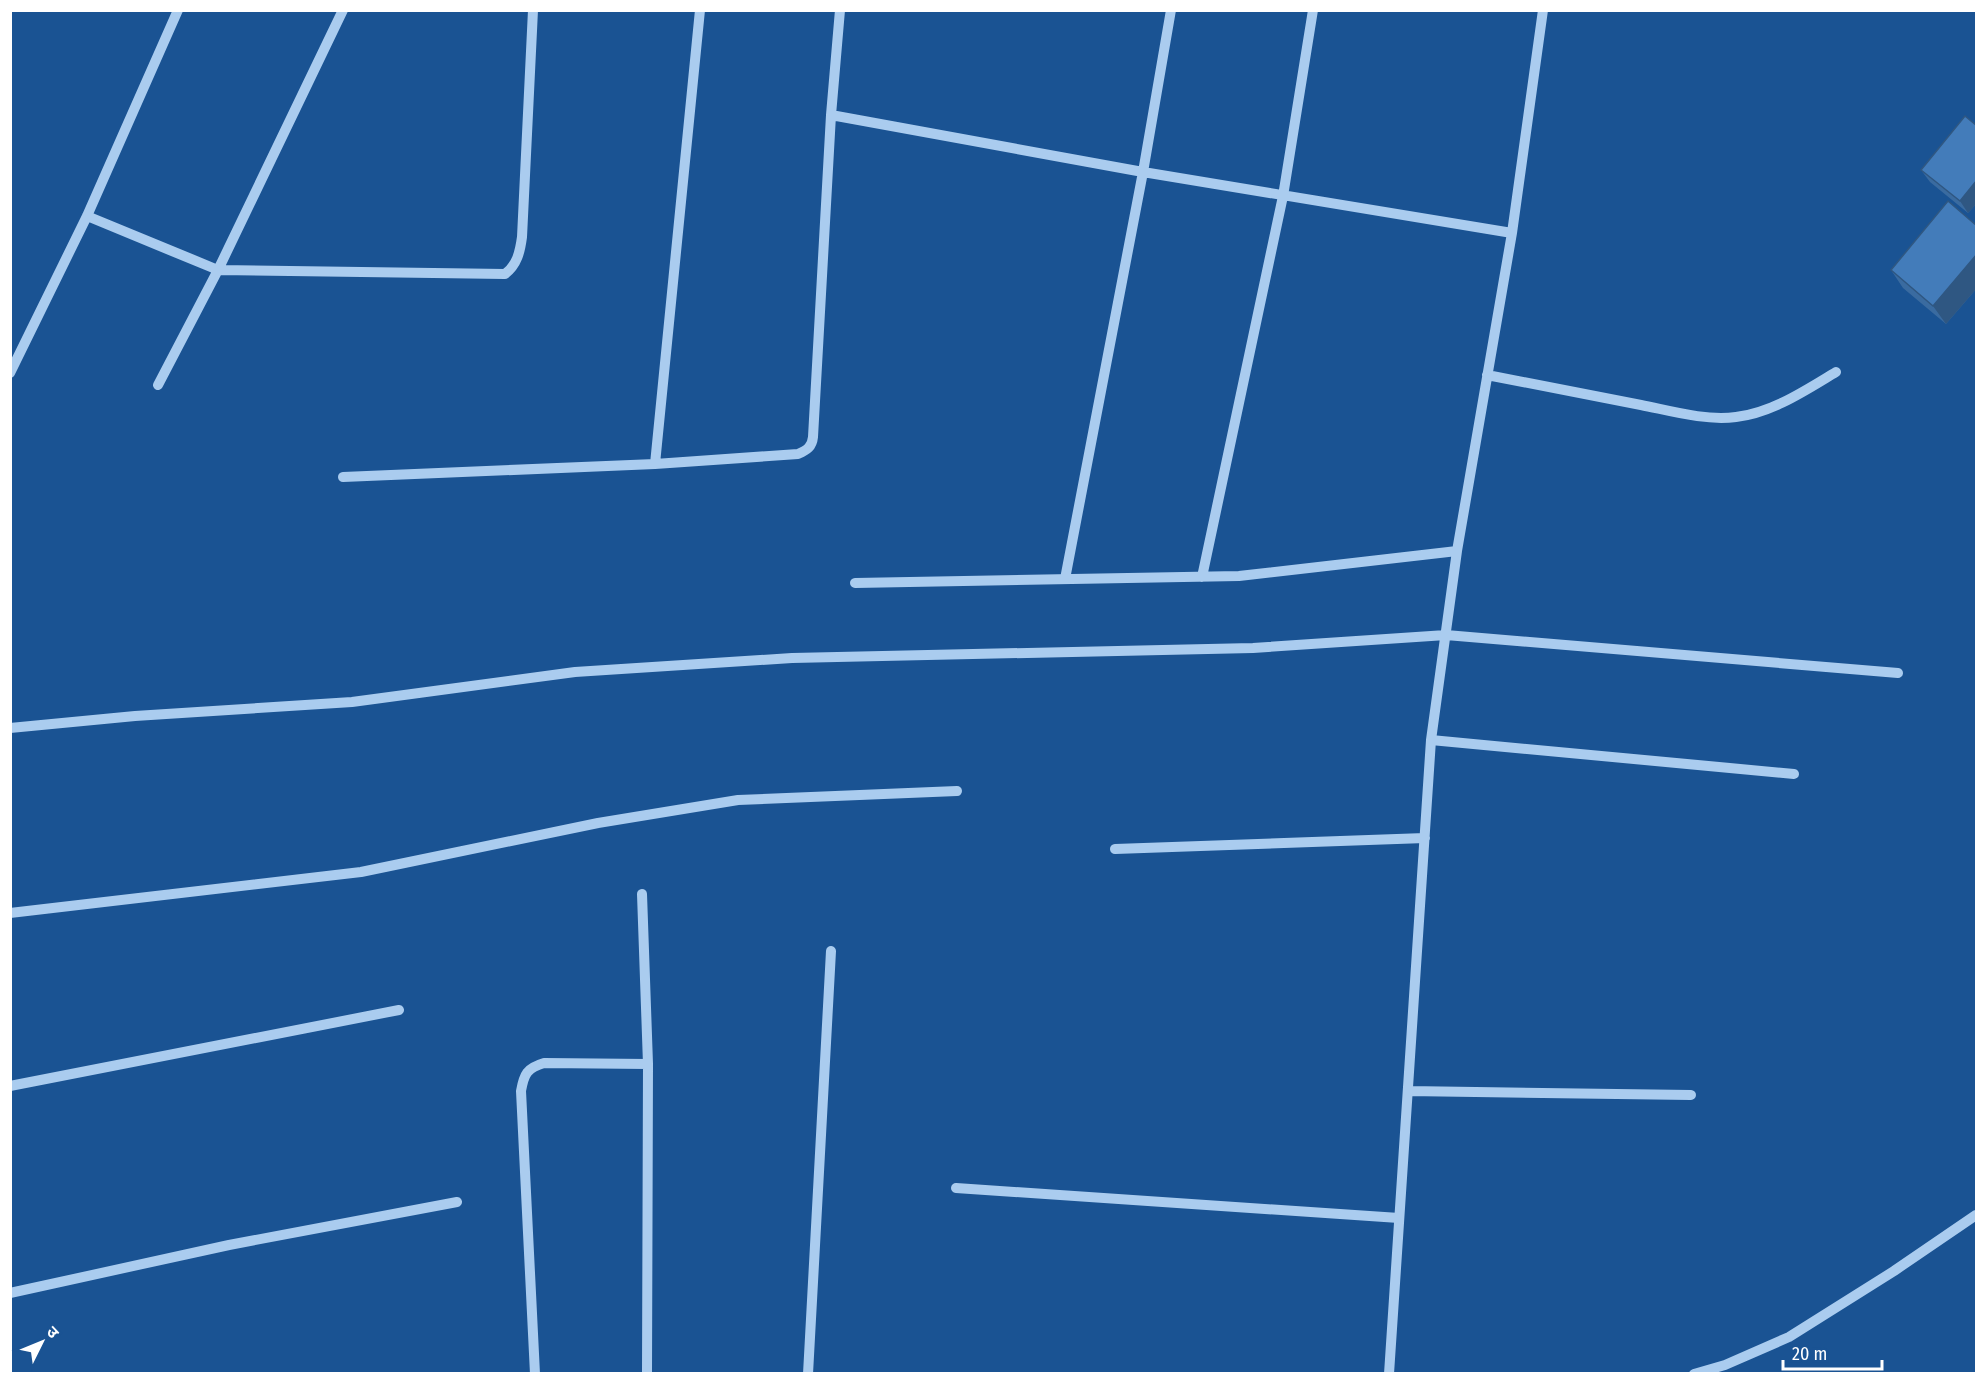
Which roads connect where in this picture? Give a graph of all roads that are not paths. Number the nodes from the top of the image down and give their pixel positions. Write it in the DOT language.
graph roads {
  1 [pos="178,10"];
  2 [pos="343,10"];
  3 [pos="533,10"];
  4 [pos="700,10"];
  5 [pos="840,10"];
  6 [pos="1171,10"];
  7 [pos="1313,10"];
  8 [pos="1543,10"];
  9 [pos="831,115"];
  10 [pos="1143,172"];
  11 [pos="1283,196"];
  12 [pos="87,216"];
  13 [pos="1512,233"];
  14 [pos="218,270"];
  15 [pos="1836,372"];
  16 [pos="10,373"];
  17 [pos="1487,375"];
  18 [pos="158,385"];
  19 [pos="655,464"];
  20 [pos="344,477"];
  21 [pos="1457,551"];
  22 [pos="1202,577"];
  23 [pos="1065,579"];
  24 [pos="855,583"];
  25 [pos="1446,635"];
  26 [pos="1898,673"];
  27 [pos="10,728"];
  28 [pos="1431,740"];
  29 [pos="1794,774"];
  30 [pos="957,790"];
  31 [pos="1425,838"];
  32 [pos="1115,849"];
  33 [pos="642,894"];
  34 [pos="10,913"];
  35 [pos="831,951"];
  36 [pos="399,1010"];
  37 [pos="648,1064"];
  38 [pos="10,1086"];
  39 [pos="1408,1091"];
  40 [pos="1691,1095"];
  41 [pos="956,1188"];
  42 [pos="457,1202"];
  43 [pos="1976,1216"];
  44 [pos="1399,1218"];
  45 [pos="10,1293"];
  46 [pos="536,1374"];
  47 [pos="647,1374"];
  48 [pos="808,1374"];
  49 [pos="1389,1374"];
  50 [pos="1694,1374"];
  1 -- 12 [label="street"];
  2 -- 14 [label="street"];
  3 -- 14 [label="street"];
  4 -- 19 [label="street"];
  5 -- 9 [label="street"];
  6 -- 10 [label="street"];
  7 -- 11 [label="street"];
  8 -- 13 [label="street"];
  9 -- 10 [label="street"];
  9 -- 19 [label="street"];
  10 -- 11 [label="street"];
  10 -- 23 [label="street"];
  11 -- 13 [label="street"];
  11 -- 22 [label="street"];
  12 -- 14 [label="street"];
  12 -- 16 [label="street"];
  13 -- 17 [label="street"];
  14 -- 18 [label="street"];
  15 -- 17 [label="street"];
  17 -- 21 [label="street"];
  19 -- 20 [label="street"];
  21 -- 22 [label="street"];
  21 -- 25 [label="street"];
  22 -- 23 [label="street"];
  23 -- 24 [label="street"];
  25 -- 26 [label="street"];
  25 -- 27 [label="street"];
  25 -- 28 [label="street"];
  28 -- 29 [label="street"];
  28 -- 31 [label="street"];
  30 -- 34 [label="street"];
  31 -- 32 [label="street"];
  31 -- 39 [label="street"];
  33 -- 37 [label="street"];
  35 -- 48 [label="street"];
  36 -- 38 [label="street"];
  37 -- 46 [label="street"];
  37 -- 47 [label="street"];
  39 -- 40 [label="street"];
  39 -- 44 [label="street"];
  41 -- 44 [label="street"];
  42 -- 45 [label="street"];
  43 -- 50 [label="street"];
  44 -- 49 [label="street"];
}
